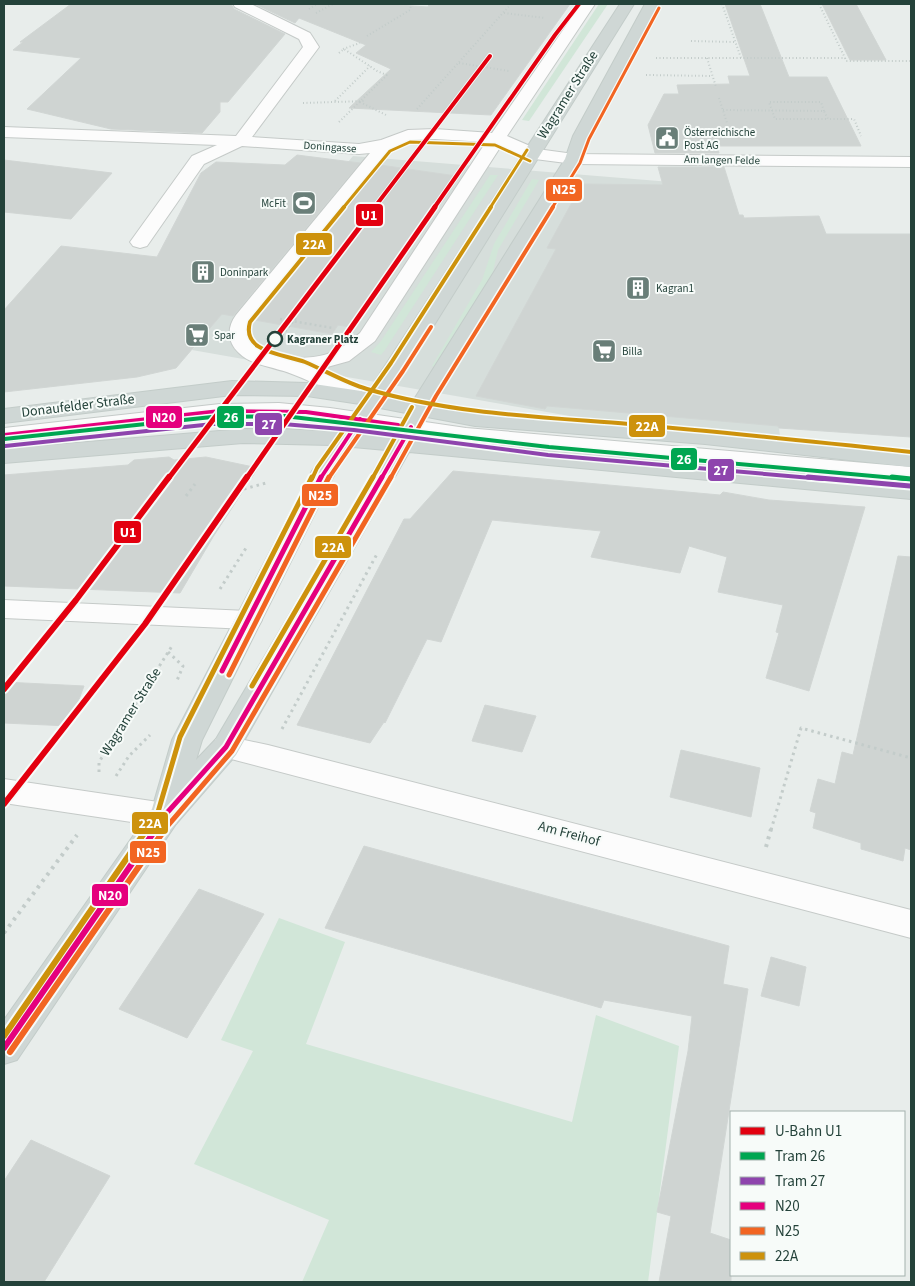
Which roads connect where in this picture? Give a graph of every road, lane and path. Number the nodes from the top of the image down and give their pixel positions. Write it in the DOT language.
graph roads {
  1 [pos="240,4"];
  2 [pos="410,4"];
  3 [pos="511,4"];
  4 [pos="588,4"];
  5 [pos="627,4"];
  6 [pos="652,4"];
  7 [pos="722,4"];
  8 [pos="820,4"];
  9 [pos="504,12"];
  10 [pos="547,18"];
  11 [pos="367,36"];
  12 [pos="691,41"];
  13 [pos="735,42"];
  14 [pos="336,54"];
  15 [pos="694,54"];
  16 [pos="650,58"];
  17 [pos="696,58"];
  18 [pos="707,58"];
  19 [pos="740,58"];
  20 [pos="845,58"];
  21 [pos="911,62"];
  22 [pos="458,63"];
  23 [pos="370,66"];
  24 [pos="517,72"];
  25 [pos="641,75"];
  26 [pos="712,76"];
  27 [pos="716,87"];
  28 [pos="719,98"];
  29 [pos="360,101"];
  30 [pos="366,101"];
  31 [pos="334,102"];
  32 [pos="267,105"];
  33 [pos="723,110"];
  34 [pos="772,110"];
  35 [pos="415,111"];
  36 [pos="824,111"];
  37 [pos="386,116"];
  38 [pos="828,119"];
  39 [pos="727,123"];
  40 [pos="334,126"];
  41 [pos="4,132"];
  42 [pos="497,138"];
  43 [pos="241,141"];
  44 [pos="864,143"];
  45 [pos="385,145"];
  46 [pos="533,154"];
  47 [pos="574,159"];
  48 [pos="911,162"];
  49 [pos="140,242"];
  50 [pos="278,319"];
  51 [pos="339,329"];
  52 [pos="290,365"];
  53 [pos="374,400"];
  54 [pos="4,416"];
  55 [pos="410,427"];
  56 [pos="353,429"];
  57 [pos="4,435"];
  58 [pos="4,456"];
  59 [pos="911,460"];
  60 [pos="911,474"];
  61 [pos="266,482"];
  62 [pos="196,484"];
  63 [pos="244,489"];
  64 [pos="911,491"];
  65 [pos="186,496"];
  66 [pos="380,549"];
  67 [pos="4,608"];
  68 [pos="189,618"];
  69 [pos="248,620"];
  70 [pos="168,652"];
  71 [pos="172,691"];
  72 [pos="226,747"];
  73 [pos="268,756"];
  74 [pos="911,758"];
  75 [pos="4,791"];
  76 [pos="96,805"];
  77 [pos="165,815"];
  78 [pos="766,847"];
  79 [pos="911,924"];
  80 [pos="4,933"];
  81 [pos="4,1048"];
  1 -- 32 [label="street"];
  2 -- 11 [label="path"];
  3 -- 9 [label="path"];
  4 -- 42 [label="street"];
  5 -- 46 [label="main road, Wagramer Straße"];
  6 -- 47 [label="main road, Wagramer Straße"];
  7 -- 13 [label="path"];
  8 -- 20 [label="path"];
  9 -- 10 [label="path"];
  9 -- 22 [label="path"];
  12 -- 13 [label="path"];
  13 -- 19 [label="path"];
  14 -- 23 [label="path"];
  15 -- 17 [label="path"];
  16 -- 17 [label="path"];
  17 -- 18 [label="path"];
  18 -- 19 [label="path"];
  18 -- 26 [label="path"];
  19 -- 20 [label="path"];
  20 -- 21 [label="path"];
  22 -- 24 [label="path"];
  22 -- 35 [label="path"];
  23 -- 29 [label="path"];
  23 -- 31 [label="path"];
  25 -- 26 [label="path"];
  26 -- 27 [label="path"];
  28 -- 33 [label="path"];
  29 -- 30 [label="path"];
  29 -- 31 [label="path"];
  29 -- 37 [label="path"];
  29 -- 40 [label="path"];
  31 -- 32 [label="path"];
  32 -- 43 [label="street"];
  33 -- 34 [label="path"];
  33 -- 39 [label="path"];
  34 -- 36 [label="path"];
  34 -- 36 [label="path"];
  34 -- 38 [label="path"];
  36 -- 38 [label="path"];
  38 -- 44 [label="path"];
  41 -- 43 [label="street, Doningasse"];
  42 -- 45 [label="street, Doningasse"];
  42 -- 46 [label="street, Doningasse"];
  42 -- 52 [label="street"];
  43 -- 45 [label="street, Doningasse"];
  43 -- 49 [label="street"];
  45 -- 52 [label="street"];
  46 -- 47 [label="street, Am langen Felde"];
  46 -- 53 [label="main road, Wagramer Straße"];
  47 -- 48 [label="street, Am langen Felde"];
  47 -- 55 [label="main road, Wagramer Straße"];
  50 -- 51 [label="path"];
  52 -- 53 [label="street"];
  53 -- 54 [label="main road, Donaufelder Straße"];
  53 -- 55 [label="main road, Donaufelder Straße"];
  53 -- 56 [label="main road, Wagramer Straße"];
  55 -- 56 [label="main road"];
  55 -- 59 [label="main road"];
  55 -- 60 [label="street"];
  55 -- 64 [label="main road"];
  55 -- 72 [label="main road, Wagramer Straße"];
  56 -- 57 [label="street"];
  56 -- 58 [label="main road"];
  56 -- 69 [label="main road, Wagramer Straße"];
  61 -- 63 [label="path"];
  62 -- 65 [label="path"];
  66 -- 73 [label="path"];
  67 -- 68 [label="street"];
  68 -- 69 [label="street"];
  68 -- 70 [label="path, Wagramer Straße"];
  69 -- 77 [label="main road, Wagramer Straße"];
  70 -- 71 [label="path"];
  70 -- 76 [label="path, Wagramer Straße"];
  72 -- 73 [label="street, Am Freihof"];
  72 -- 77 [label="main road, Wagramer Straße"];
  73 -- 79 [label="street, Am Freihof"];
  74 -- 78 [label="path"];
  75 -- 76 [label="street"];
  76 -- 77 [label="street"];
  76 -- 80 [label="path, Wagramer Straße"];
  77 -- 81 [label="main road, Wagramer Straße"];
}
